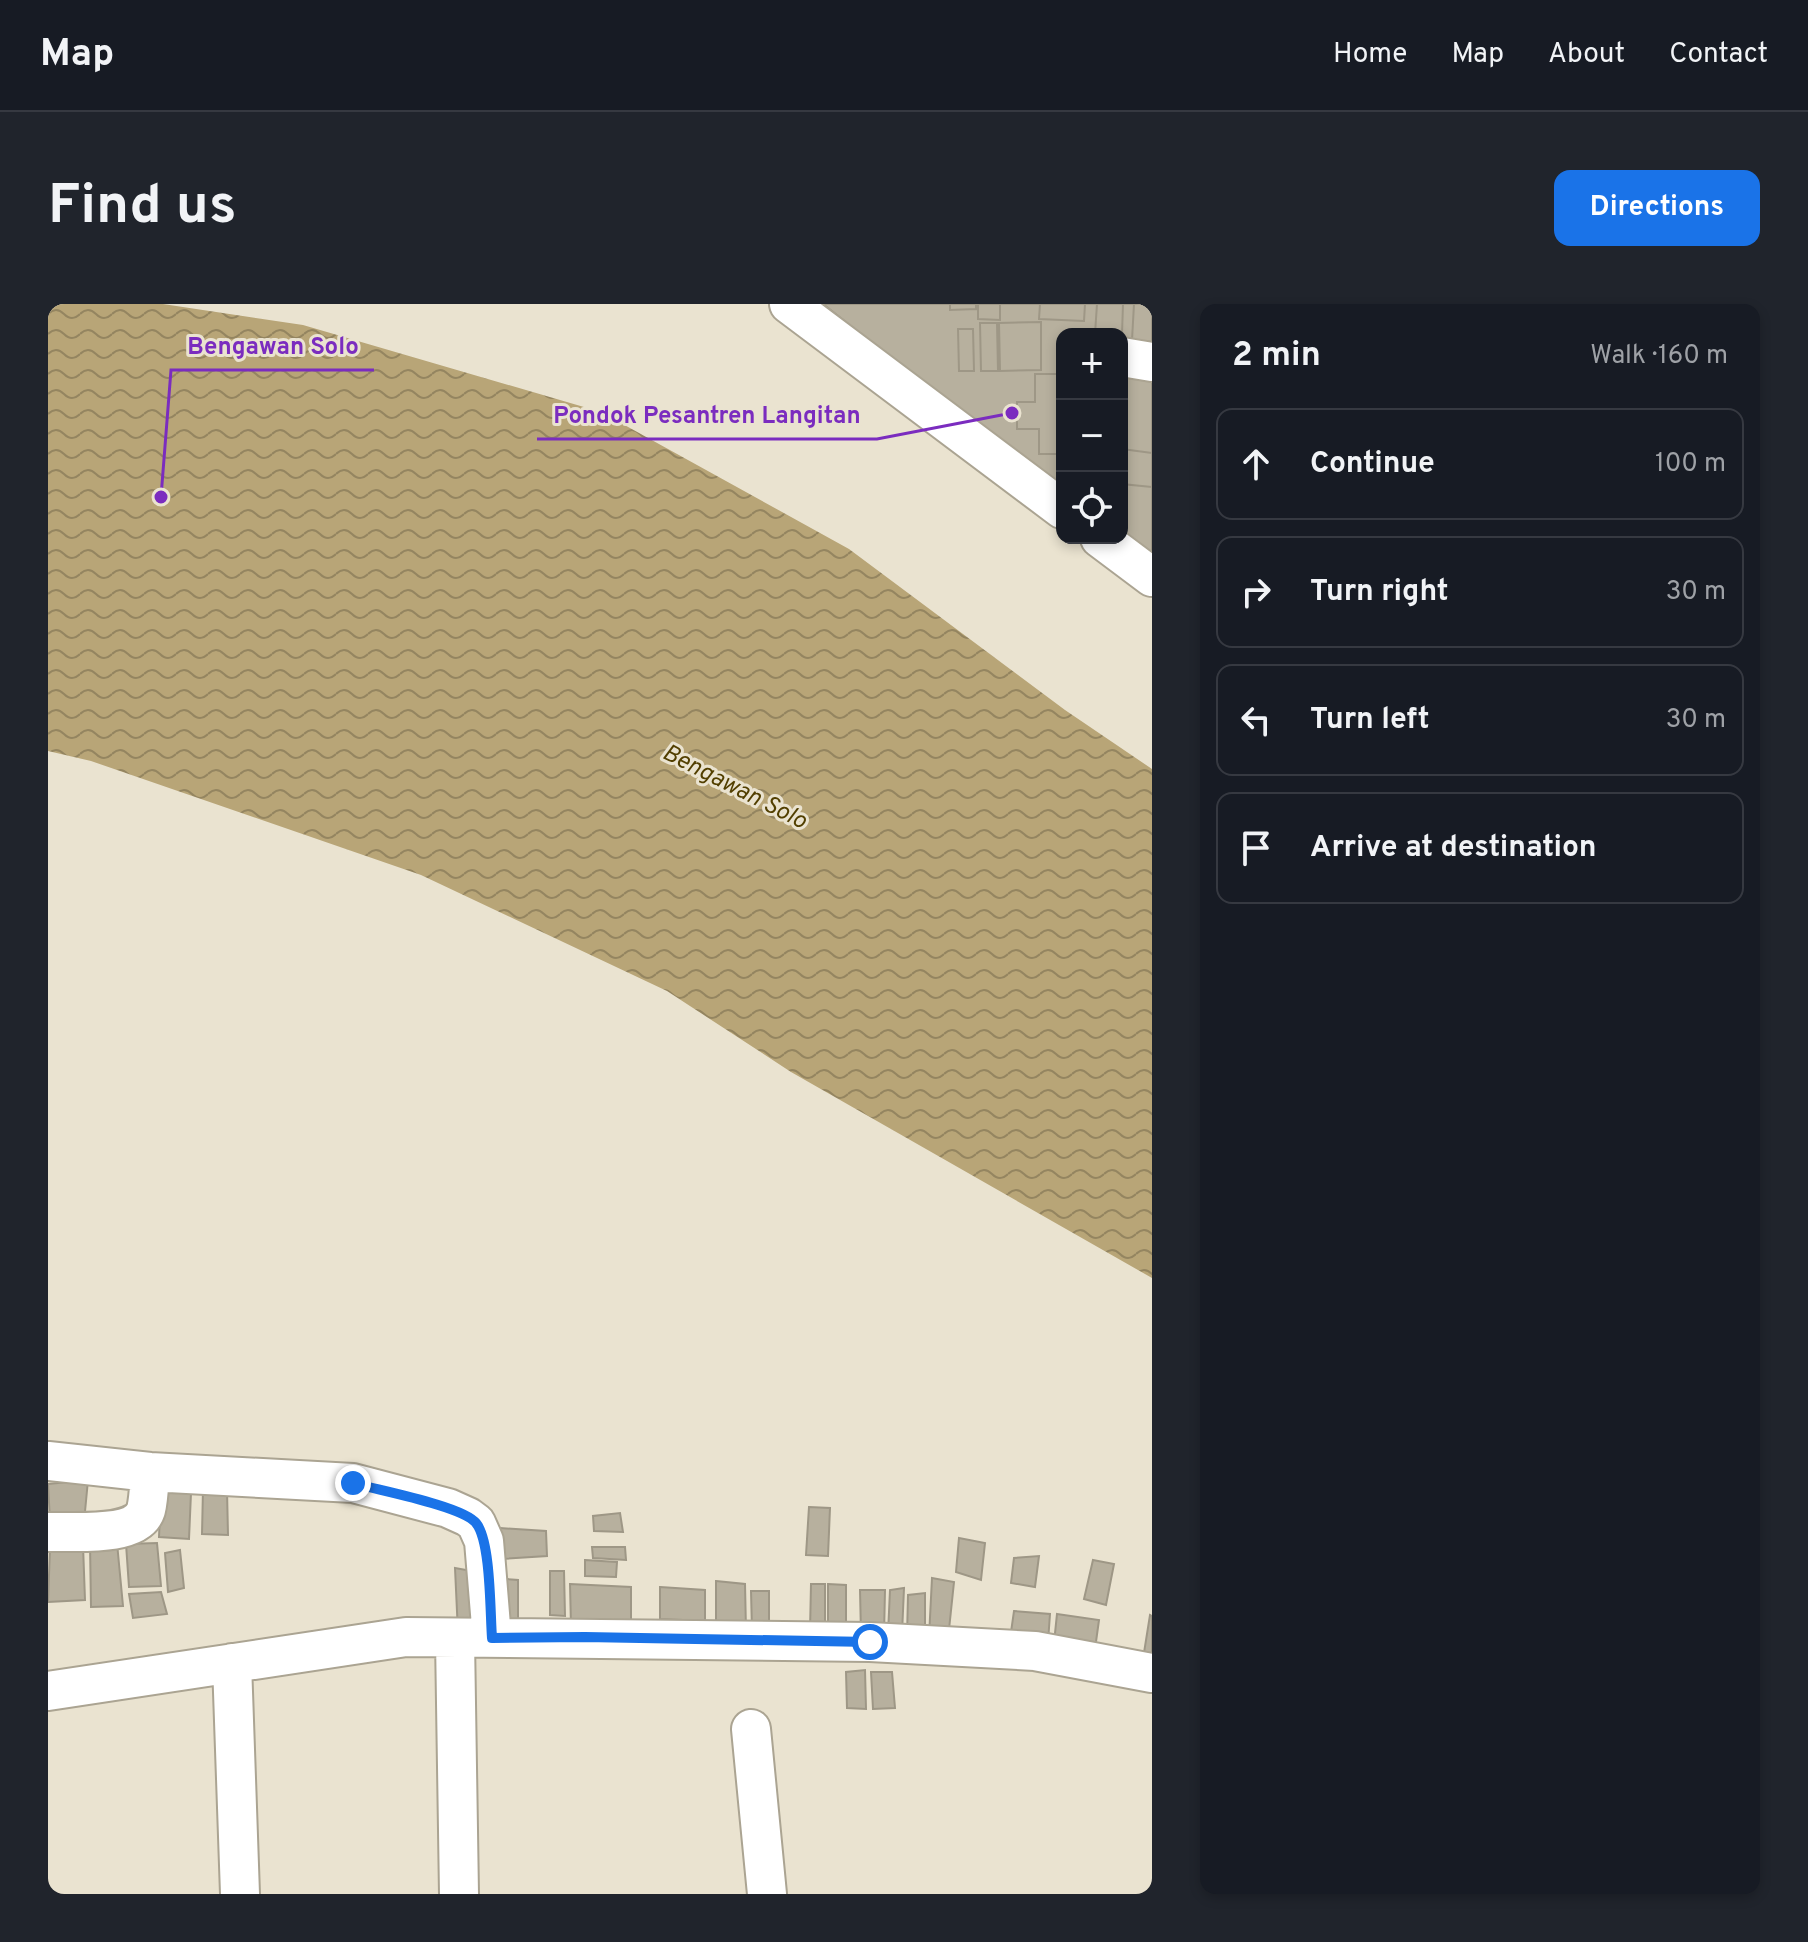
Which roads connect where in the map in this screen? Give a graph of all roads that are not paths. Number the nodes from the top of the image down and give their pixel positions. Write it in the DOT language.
graph roads {
  1 [pos="789,304"];
  2 [pos="1128,358"];
  3 [pos="1152,362"];
  4 [pos="1056,504"];
  5 [pos="1108,544"];
  6 [pos="1152,577"];
  7 [pos="48,1461"];
  8 [pos="150,1472"];
  9 [pos="48,1532"];
  10 [pos="492,1638"];
  11 [pos="455,1639"];
  12 [pos="232,1663"];
  13 [pos="1152,1673"];
  14 [pos="48,1691"];
  15 [pos="751,1729"];
  16 [pos="240,1894"];
  17 [pos="459,1894"];
  18 [pos="767,1894"];
  1 -- 4 [label="street"];
  2 -- 3 [label="street"];
  5 -- 6 [label="street"];
  7 -- 8 [label="street"];
  8 -- 9 [label="street"];
  8 -- 10 [label="street"];
  10 -- 11 [label="street"];
  10 -- 13 [label="street"];
  11 -- 12 [label="street"];
  11 -- 17 [label="street"];
  12 -- 14 [label="street"];
  12 -- 16 [label="street"];
  15 -- 18 [label="street"];
}
